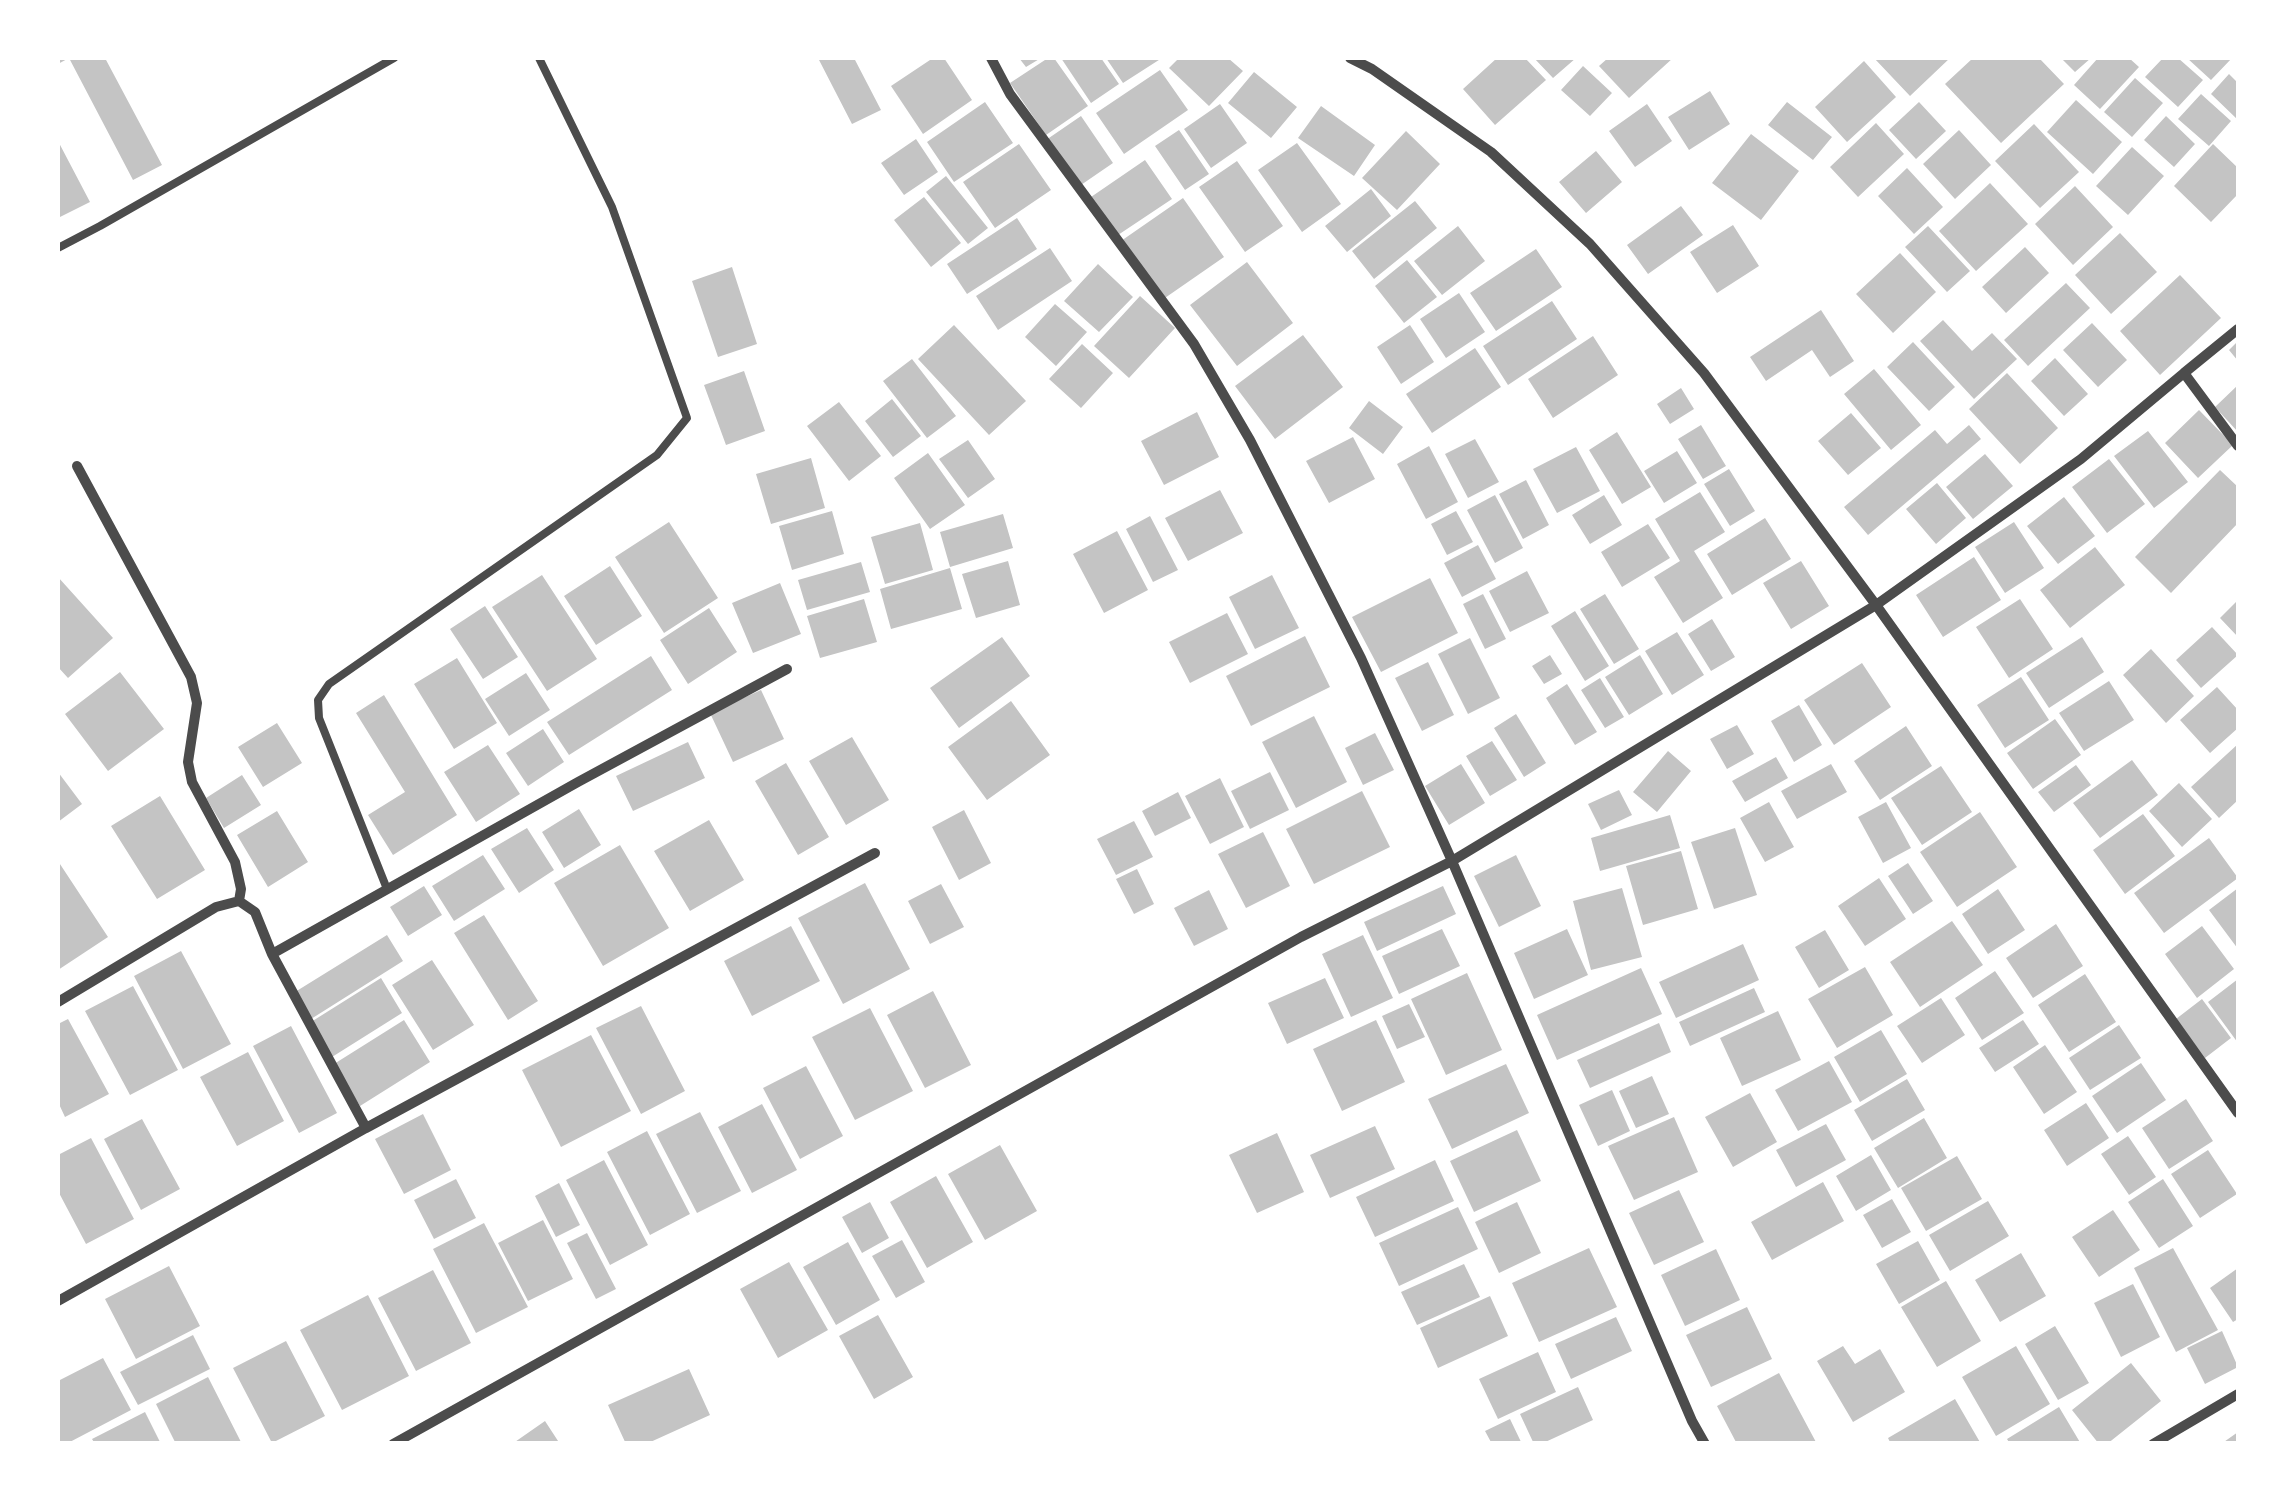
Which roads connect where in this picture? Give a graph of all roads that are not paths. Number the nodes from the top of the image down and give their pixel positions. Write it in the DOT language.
graph roads {
  1 [pos="394,58"];
  2 [pos="540,58"];
  3 [pos="991,58"];
  4 [pos="1350,58"];
  5 [pos="58,248"];
  6 [pos="2238,329"];
  7 [pos="2184,372"];
  8 [pos="2238,446"];
  9 [pos="78,466"];
  10 [pos="1876,605"];
  11 [pos="787,669"];
  12 [pos="874,852"];
  13 [pos="1452,860"];
  14 [pos="387,889"];
  15 [pos="239,902"];
  16 [pos="272,954"];
  17 [pos="58,1002"];
  18 [pos="2238,1113"];
  19 [pos="366,1128"];
  20 [pos="58,1301"];
  21 [pos="2238,1394"];
  22 [pos="393,1444"];
  23 [pos="1705,1444"];
  24 [pos="2153,1444"];
  1 -- 5 [label="lane"];
  2 -- 14 [label="lane"];
  3 -- 13 [label="street"];
  4 -- 10 [label="street"];
  6 -- 7 [label="street"];
  7 -- 8 [label="street"];
  7 -- 10 [label="street"];
  9 -- 15 [label="street"];
  10 -- 13 [label="street"];
  10 -- 18 [label="street"];
  11 -- 14 [label="street"];
  12 -- 19 [label="street"];
  13 -- 22 [label="street"];
  13 -- 23 [label="street"];
  14 -- 16 [label="street"];
  15 -- 16 [label="street"];
  15 -- 17 [label="street"];
  16 -- 19 [label="street"];
  19 -- 20 [label="street"];
  21 -- 24 [label="street"];
}
